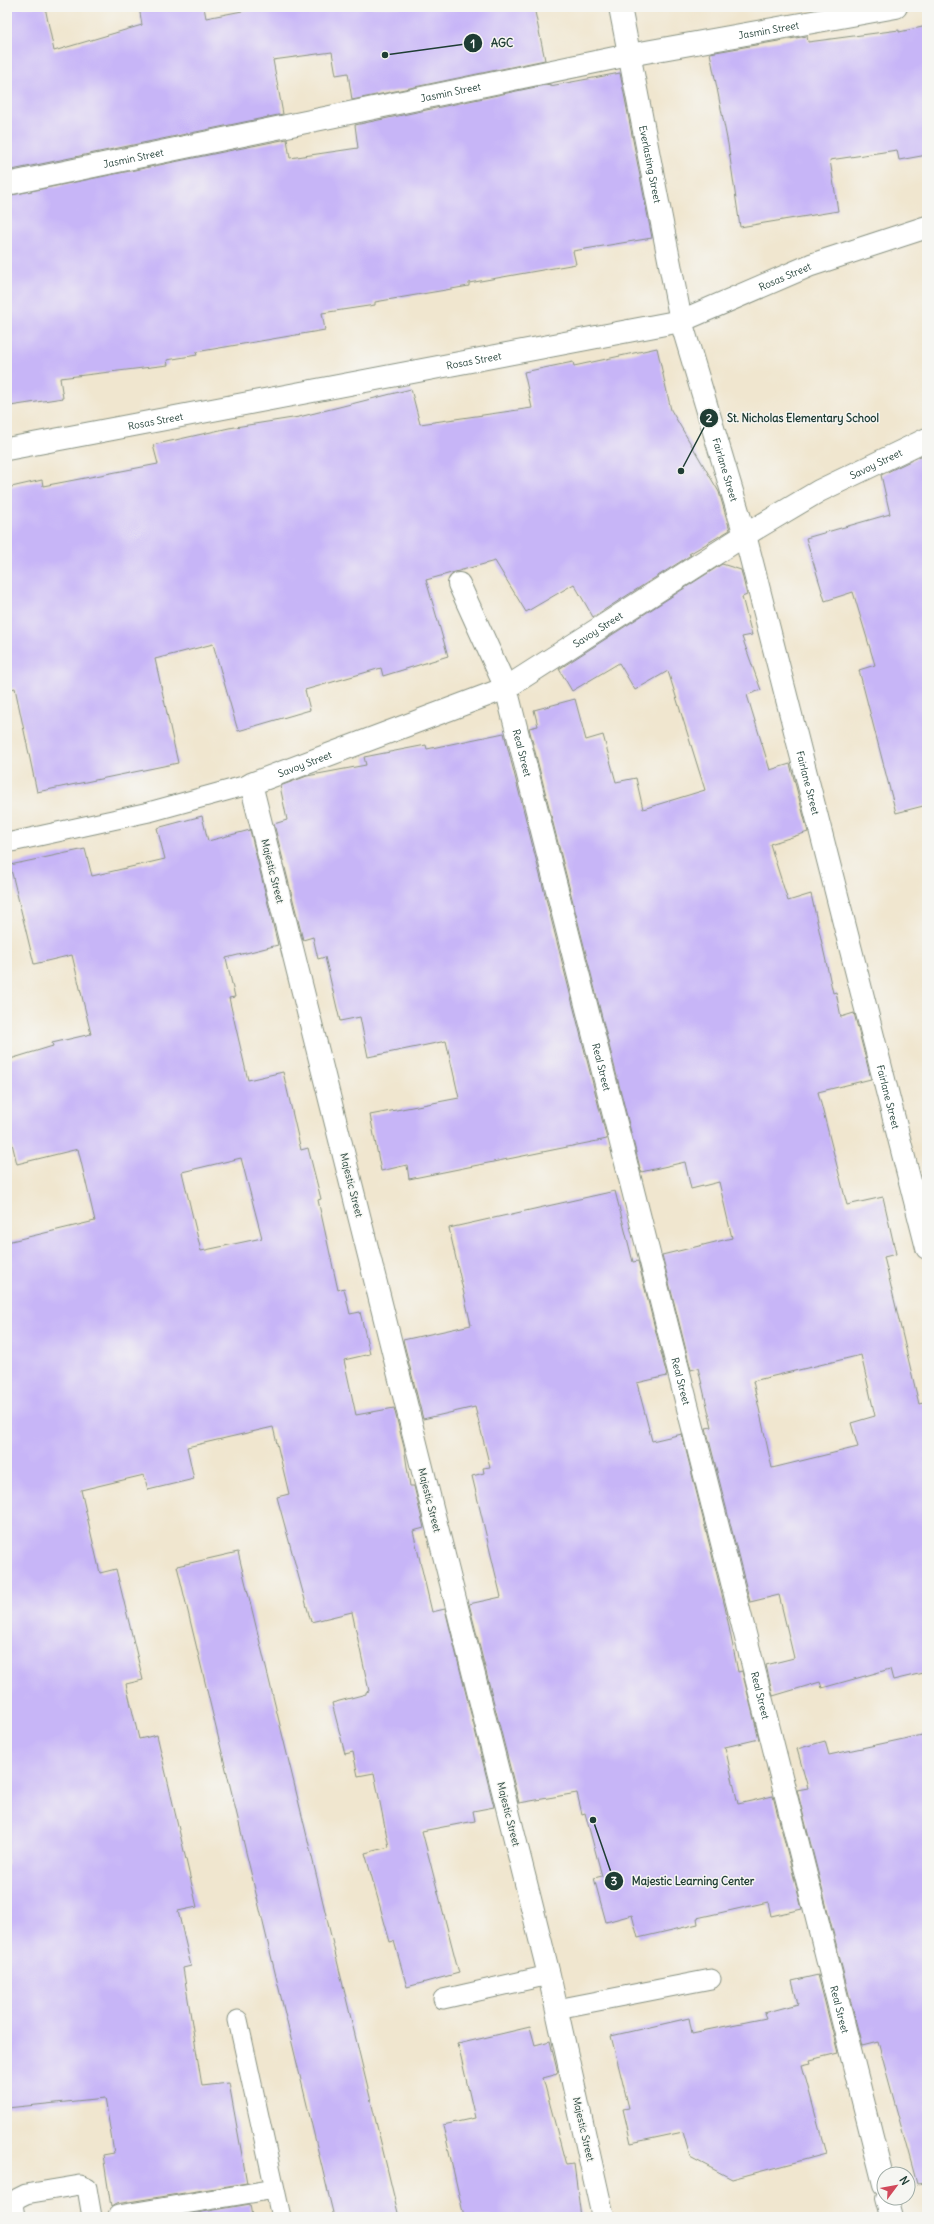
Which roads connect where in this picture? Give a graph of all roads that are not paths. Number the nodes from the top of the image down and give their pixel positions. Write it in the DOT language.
graph roads {
  1 [pos="620,7"];
  2 [pos="896,7"];
  3 [pos="629,55"];
  4 [pos="7,184"];
  5 [pos="927,227"];
  6 [pos="681,320"];
  7 [pos="927,439"];
  8 [pos="7,449"];
  9 [pos="745,535"];
  10 [pos="459,584"];
  11 [pos="506,688"];
  12 [pos="251,784"];
  13 [pos="7,843"];
  14 [pos="927,1248"];
  15 [pos="549,1975"];
  16 [pos="711,1979"];
  17 [pos="443,1999"];
  18 [pos="557,2009"];
  19 [pos="238,2020"];
  20 [pos="879,2166"];
  21 [pos="275,2189"];
  22 [pos="890,2206"];
  23 [pos="118,2214"];
  24 [pos="15,2217"];
  25 [pos="92,2217"];
  26 [pos="281,2217"];
  27 [pos="603,2217"];
  28 [pos="892,2217"];
  1 -- 3 [label="street, Everlasting Street"];
  2 -- 3 [label="street, Jasmin Street"];
  3 -- 4 [label="street, Jasmin Street"];
  3 -- 6 [label="street, Everlasting Street"];
  5 -- 6 [label="street, Rosas Street"];
  6 -- 8 [label="street, Rosas Street"];
  6 -- 9 [label="street, Fairlane Street"];
  7 -- 9 [label="street, Savoy Street"];
  9 -- 11 [label="street, Savoy Street"];
  9 -- 14 [label="street, Fairlane Street"];
  10 -- 11 [label="street, Real Street"];
  11 -- 12 [label="street, Savoy Street"];
  11 -- 20 [label="street, Real Street"];
  12 -- 13 [label="lane"];
  12 -- 15 [label="street, Majestic Street"];
  15 -- 17 [label="lane"];
  15 -- 18 [label="street, Majestic Street"];
  16 -- 18 [label="lane"];
  18 -- 27 [label="street, Majestic Street"];
  19 -- 21 [label="lane"];
  21 -- 23 [label="lane"];
  21 -- 26 [label="lane"];
  22 -- 28 [label="street"];
  24 -- 25 [label="lane"];
}
